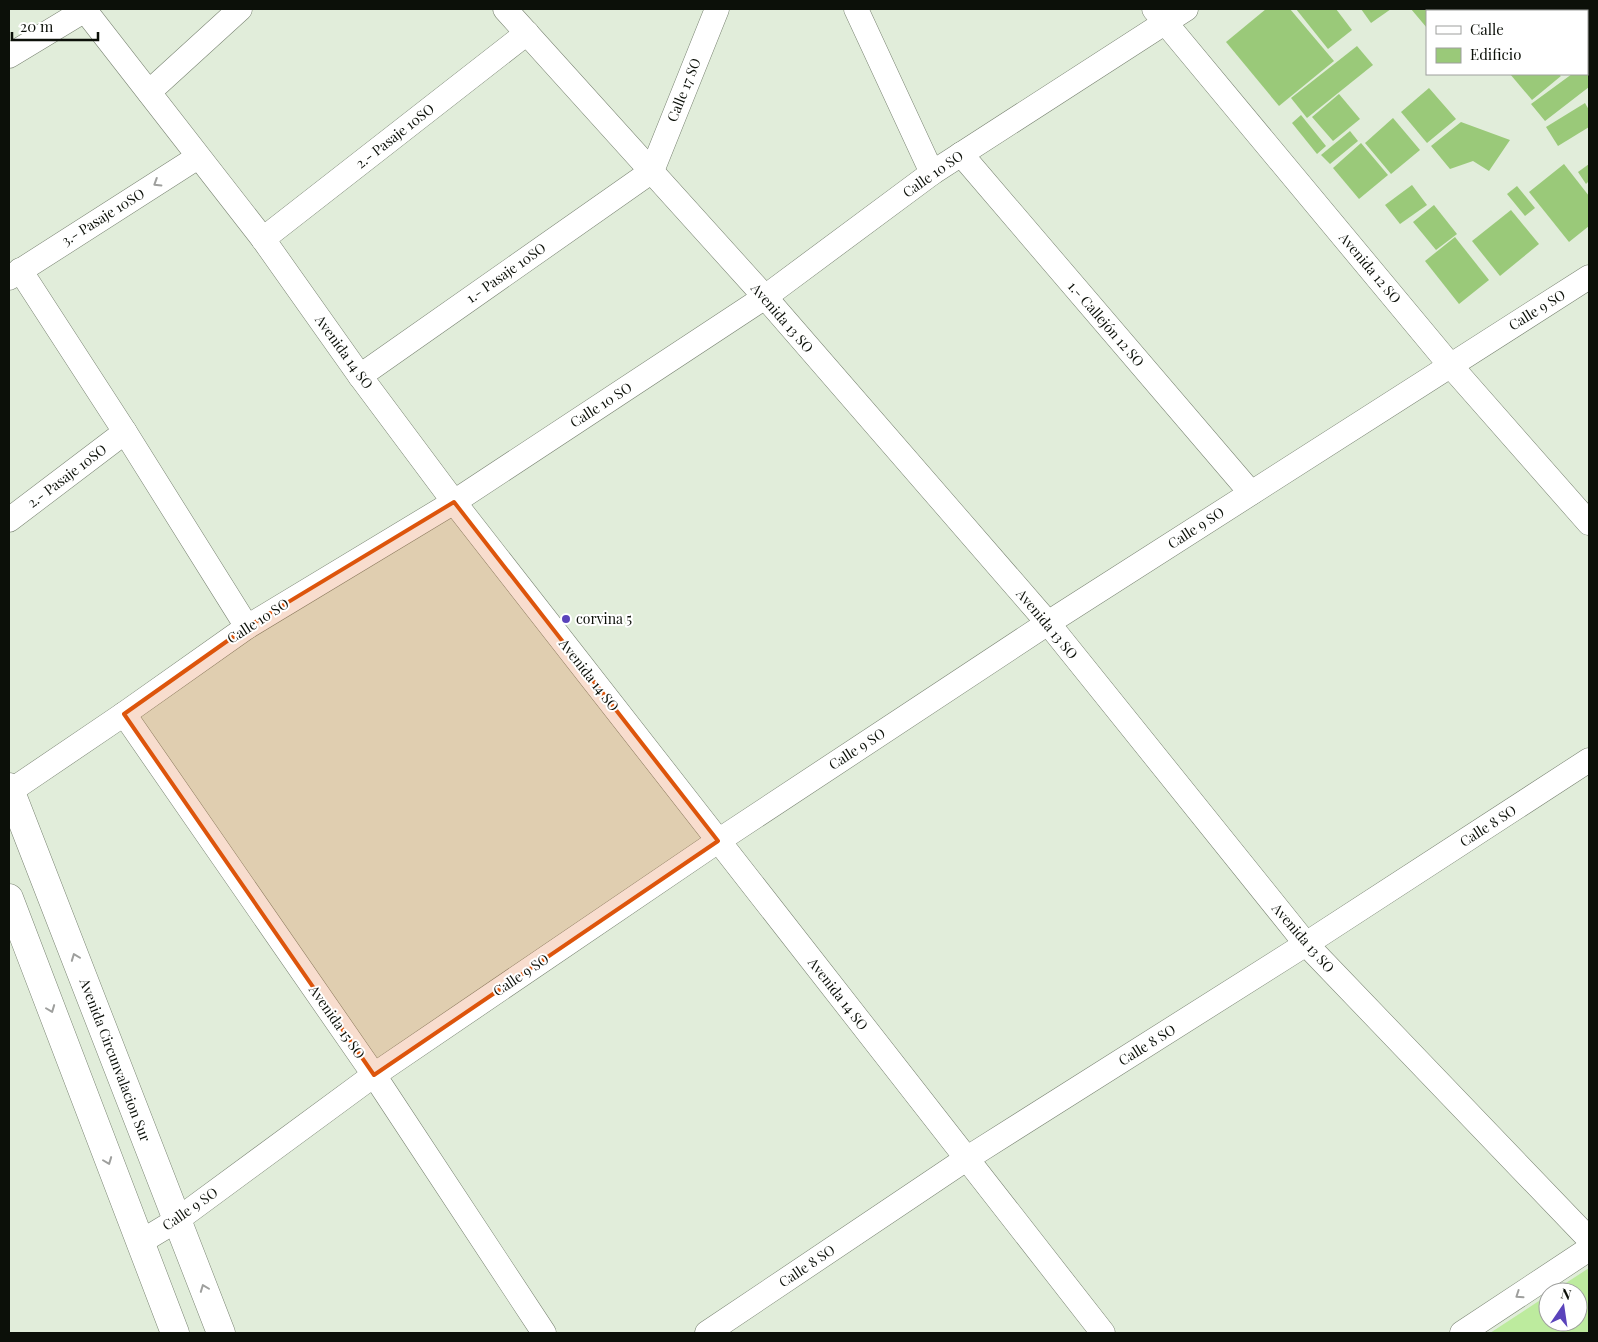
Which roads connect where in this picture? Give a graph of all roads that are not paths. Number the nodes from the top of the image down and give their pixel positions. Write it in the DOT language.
graph roads {
  1 [pos="240,9"];
  2 [pos="505,9"];
  3 [pos="717,9"];
  4 [pos="856,9"];
  5 [pos="1186,9"];
  6 [pos="84,10"];
  7 [pos="1160,15"];
  8 [pos="527,33"];
  9 [pos="9,56"];
  10 [pos="149,92"];
  11 [pos="961,154"];
  12 [pos="198,157"];
  13 [pos="652,171"];
  14 [pos="932,173"];
  15 [pos="263,239"];
  16 [pos="15,274"];
  17 [pos="1589,277"];
  18 [pos="765,298"];
  19 [pos="1450,365"];
  20 [pos="360,376"];
  21 [pos="125,432"];
  22 [pos="1251,493"];
  23 [pos="454,502"];
  24 [pos="9,520"];
  25 [pos="1589,523"];
  26 [pos="1048,623"];
  27 [pos="246,627"];
  28 [pos="124,714"];
  29 [pos="1589,760"];
  30 [pos="9,790"];
  31 [pos="718,841"];
  32 [pos="9,898"];
  33 [pos="1306,944"];
  34 [pos="374,1075"];
  35 [pos="966,1159"];
  36 [pos="177,1220"];
  37 [pos="1589,1239"];
  38 [pos="139,1243"];
  39 [pos="1589,1249"];
  40 [pos="175,1333"];
  41 [pos="221,1333"];
  42 [pos="544,1333"];
  43 [pos="706,1333"];
  44 [pos="1103,1333"];
  45 [pos="1462,1333"];
  1 -- 10 [label="street"];
  2 -- 8 [label="street, Avenida 13 SO"];
  3 -- 13 [label="street, Calle 17 SO"];
  4 -- 14 [label="street"];
  5 -- 7 [label="street, Calle 10 SO"];
  6 -- 9 [label="street"];
  6 -- 10 [label="street, Avenida 14 SO"];
  7 -- 11 [label="street, Calle 10 SO"];
  7 -- 19 [label="street, Avenida 12 SO"];
  8 -- 13 [label="street, Avenida 13 SO"];
  8 -- 15 [label="street, 2.- Pasaje 10SO"];
  10 -- 12 [label="street, Avenida 14 SO"];
  11 -- 14 [label="street, Calle 10 SO"];
  11 -- 22 [label="street, 1.- Callejón 12 SO"];
  12 -- 15 [label="street, Avenida 14 SO"];
  12 -- 16 [label="street, 3.- Pasaje 10SO, one-way"];
  13 -- 18 [label="street, Avenida 13 SO"];
  13 -- 20 [label="street, 1.- Pasaje 10SO"];
  14 -- 18 [label="street, Calle 10 SO"];
  15 -- 20 [label="street, Avenida 14 SO"];
  16 -- 21 [label="street"];
  17 -- 19 [label="street, Calle 9 SO"];
  18 -- 23 [label="street, Calle 10 SO"];
  18 -- 26 [label="street, Avenida 13 SO"];
  19 -- 22 [label="street, Calle 9 SO"];
  19 -- 25 [label="street, Avenida 12 SO"];
  20 -- 23 [label="street, Avenida 14 SO"];
  21 -- 24 [label="street, 2.- Pasaje 10SO"];
  21 -- 27 [label="street"];
  22 -- 26 [label="street, Calle 9 SO"];
  23 -- 27 [label="street, Calle 10 SO"];
  23 -- 31 [label="street, Avenida 14 SO"];
  26 -- 31 [label="street, Calle 9 SO"];
  26 -- 33 [label="street, Avenida 13 SO"];
  27 -- 28 [label="street, Calle 10 SO"];
  28 -- 30 [label="street, Calle 10 SO"];
  28 -- 34 [label="street, Avenida 15 SO"];
  29 -- 33 [label="street, Calle 8 SO"];
  36 -- 30 [label="main road, Avenida Circunvalacion Sur, one-way"];
  31 -- 34 [label="street, Calle 9 SO"];
  31 -- 35 [label="street, Avenida 14 SO"];
  32 -- 38 [label="main road, one-way"];
  33 -- 35 [label="street, Calle 8 SO"];
  33 -- 37 [label="street, Avenida 13 SO"];
  34 -- 36 [label="street, Calle 9 SO"];
  34 -- 42 [label="street, Avenida 15 SO"];
  35 -- 43 [label="street, Calle 8 SO"];
  35 -- 44 [label="street, Avenida 14 SO"];
  36 -- 38 [label="street, Calle 9 SO"];
  41 -- 36 [label="main road, Avenida Circunvalacion Sur, one-way"];
  38 -- 40 [label="main road"];
  39 -- 45 [label="street, one-way"];
}
